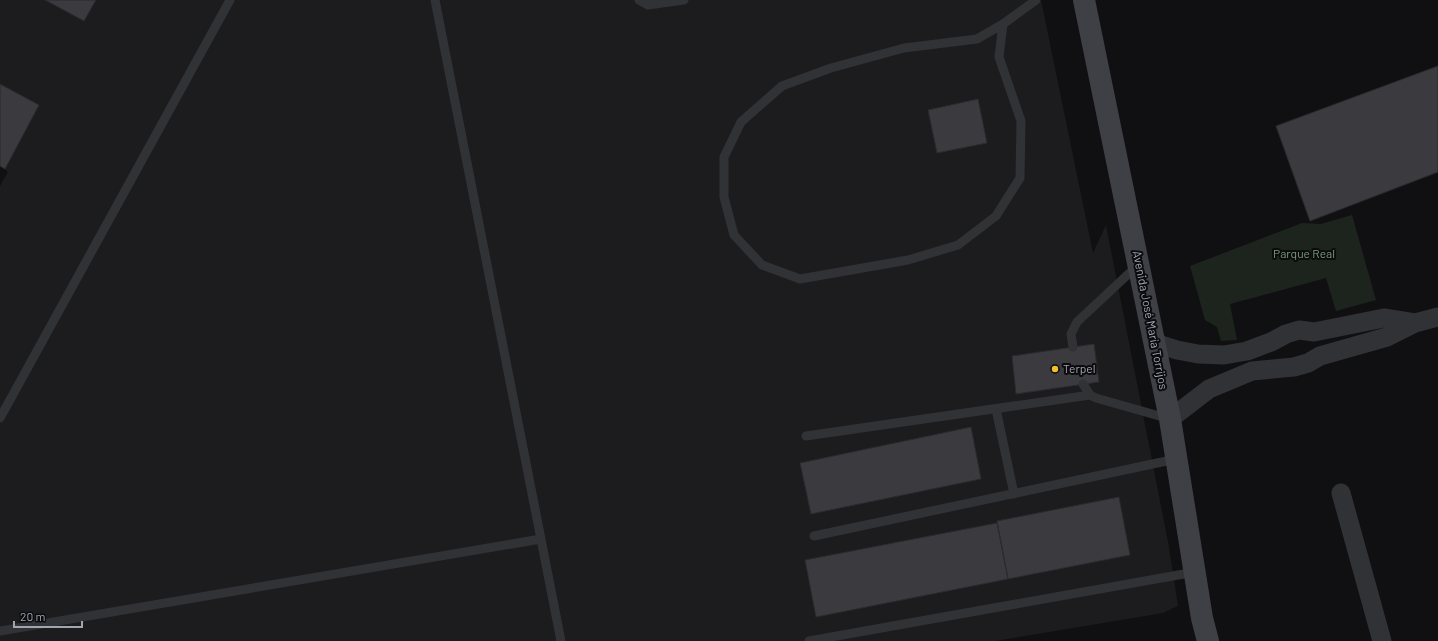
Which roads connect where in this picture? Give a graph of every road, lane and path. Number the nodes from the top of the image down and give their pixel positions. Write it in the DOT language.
graph roads {
  1 [pos="230,0"];
  2 [pos="435,0"];
  3 [pos="639,0"];
  4 [pos="684,0"];
  5 [pos="1036,0"];
  6 [pos="1084,0"];
  7 [pos="1003,24"];
  8 [pos="1138,264"];
  9 [pos="1438,317"];
  10 [pos="1415,323"];
  11 [pos="1314,332"];
  12 [pos="1279,338"];
  13 [pos="1155,343"];
  14 [pos="1073,347"];
  15 [pos="1320,356"];
  16 [pos="1285,367"];
  17 [pos="1083,384"];
  18 [pos="1090,395"];
  19 [pos="996,409"];
  20 [pos="0,418"];
  21 [pos="1170,419"];
  22 [pos="806,436"];
  23 [pos="1176,459"];
  24 [pos="1341,493"];
  25 [pos="1014,494"];
  26 [pos="814,536"];
  27 [pos="541,538"];
  28 [pos="1195,572"];
  29 [pos="0,631"];
  30 [pos="561,641"];
  31 [pos="809,641"];
  32 [pos="1208,641"];
  33 [pos="1382,641"];
  1 -- 20 [label="lane"];
  2 -- 27 [label="lane"];
  3 -- 4 [label="lane"];
  5 -- 7 [label="lane"];
  6 -- 8 [label="main road, Avenida José María Torrijos"];
  7 -- 7 [label="lane"];
  8 -- 13 [label="main road, Avenida José María Torrijos"];
  8 -- 14 [label="lane"];
  9 -- 10 [label="street"];
  10 -- 11 [label="street"];
  10 -- 15 [label="street"];
  11 -- 12 [label="street"];
  11 -- 15 [label="street"];
  12 -- 13 [label="street"];
  12 -- 16 [label="street"];
  13 -- 21 [label="main road, Avenida José María Torrijos"];
  15 -- 16 [label="street"];
  16 -- 21 [label="street"];
  17 -- 18 [label="lane"];
  18 -- 19 [label="lane"];
  18 -- 21 [label="lane"];
  19 -- 22 [label="lane"];
  19 -- 25 [label="lane"];
  21 -- 23 [label="main road, Avenida José María Torrijos"];
  23 -- 25 [label="lane"];
  23 -- 28 [label="main road, Avenida José María Torrijos"];
  24 -- 33 [label="street"];
  25 -- 26 [label="lane"];
  27 -- 29 [label="lane"];
  27 -- 30 [label="lane"];
  28 -- 31 [label="lane"];
  28 -- 32 [label="main road, Avenida José María Torrijos"];
}
